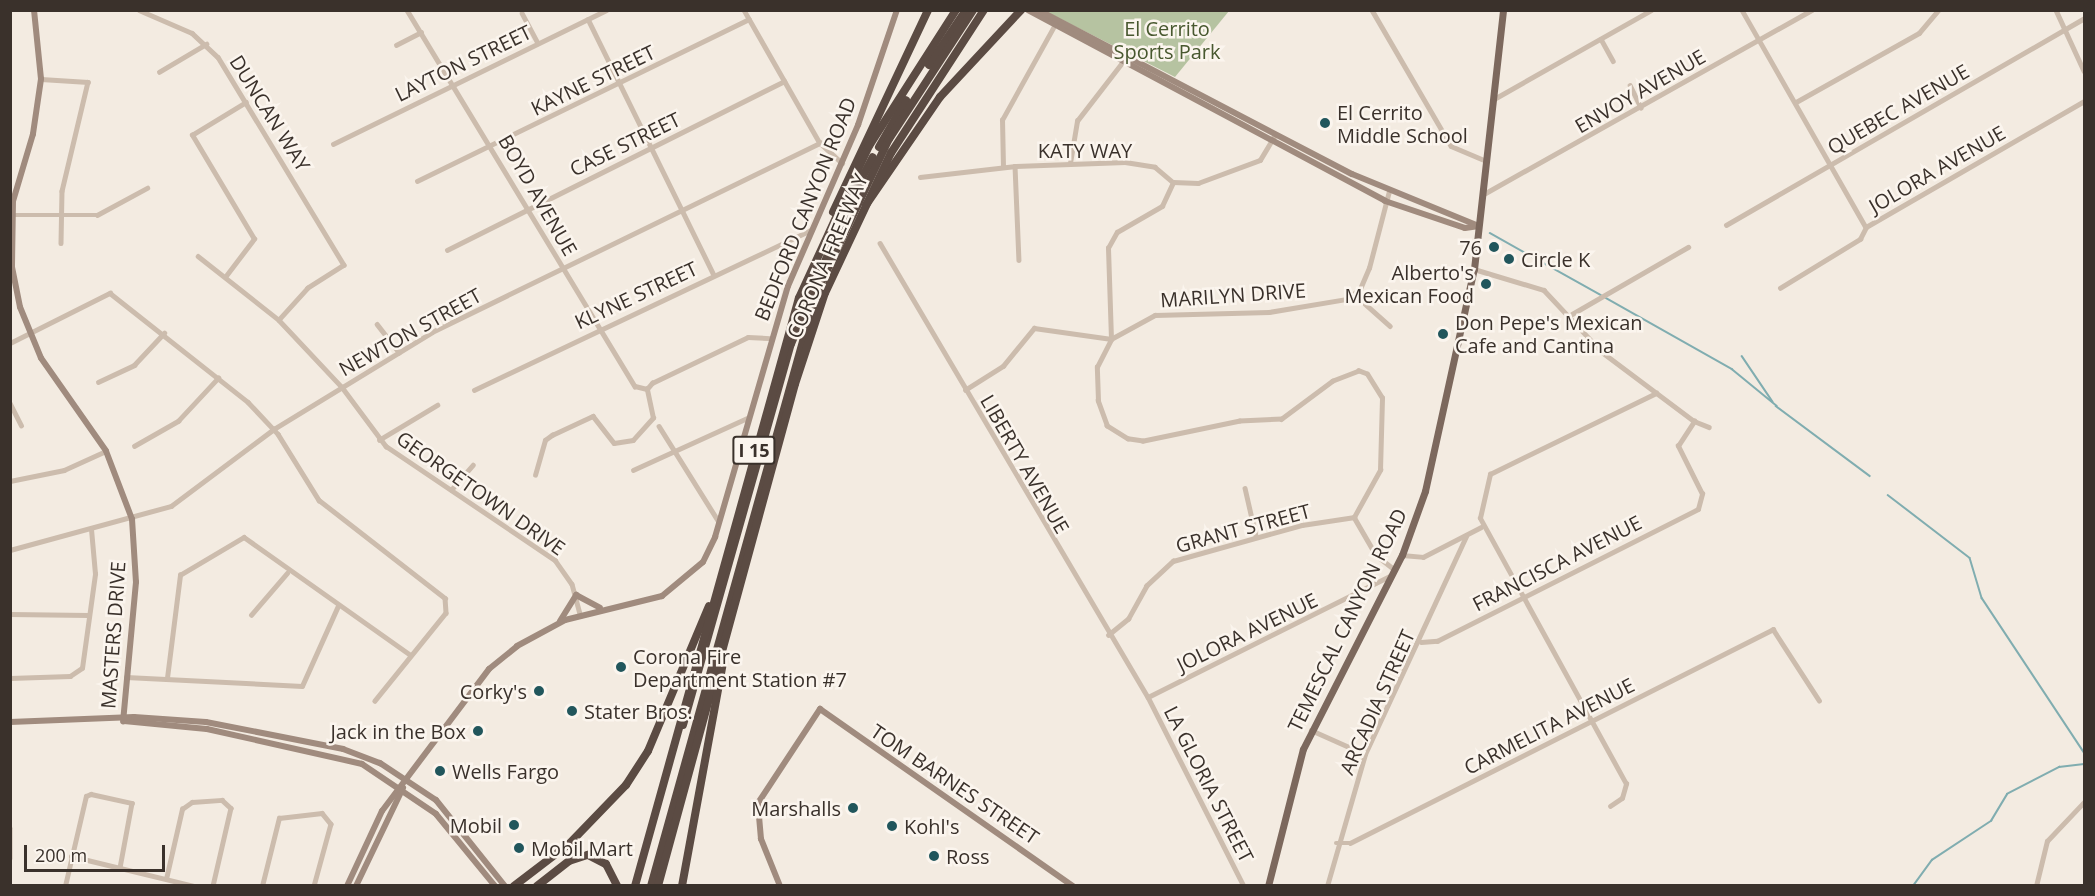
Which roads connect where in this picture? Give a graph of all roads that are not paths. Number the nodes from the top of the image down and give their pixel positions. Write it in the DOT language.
graph roads {
  1 [pos="34,10"];
  2 [pos="140,10"];
  3 [pos="407,10"];
  4 [pos="606,10"];
  5 [pos="744,10"];
  6 [pos="897,10"];
  7 [pos="928,10"];
  8 [pos="956,10"];
  9 [pos="966,10"];
  10 [pos="973,10"];
  11 [pos="978,10"];
  12 [pos="984,10"];
  13 [pos="1021,10"];
  14 [pos="1028,10"];
  15 [pos="1038,10"];
  16 [pos="1372,10"];
  17 [pos="1503,10"];
  18 [pos="1651,10"];
  19 [pos="1742,10"];
  20 [pos="1812,10"];
  21 [pos="1938,10"];
  22 [pos="2056,10"];
  23 [pos="522,12"];
  24 [pos="2085,18"];
  25 [pos="588,19"];
  26 [pos="749,19"];
  27 [pos="1053,28"];
  28 [pos="421,32"];
  29 [pos="2063,32"];
  30 [pos="1601,39"];
  31 [pos="1758,40"];
  32 [pos="206,44"];
  33 [pos="538,44"];
  34 [pos="396,45"];
  35 [pos="1128,54"];
  36 [pos="1613,61"];
  37 [pos="1123,63"];
  38 [pos="2085,71"];
  39 [pos="159,72"];
  40 [pos="41,79"];
  41 [pos="784,81"];
  42 [pos="455,83"];
  43 [pos="620,83"];
  44 [pos="1630,85"];
  45 [pos="1494,99"];
  46 [pos="2085,101"];
  47 [pos="246,102"];
  48 [pos="1796,102"];
  49 [pos="1641,108"];
  50 [pos="1275,135"];
  51 [pos="820,143"];
  52 [pos="333,144"];
  53 [pos="1270,144"];
  54 [pos="493,146"];
  55 [pos="651,148"];
  56 [pos="1486,161"];
  57 [pos="842,163"];
  58 [pos="1070,164"];
  59 [pos="1831,164"];
  60 [pos="1015,166"];
  61 [pos="1003,167"];
  62 [pos="883,168"];
  63 [pos="920,177"];
  64 [pos="417,181"];
  65 [pos="1173,182"];
  66 [pos="147,188"];
  67 [pos="1389,191"];
  68 [pos="1482,195"];
  69 [pos="1385,201"];
  70 [pos="530,208"];
  71 [pos="861,210"];
  72 [pos="682,211"];
  73 [pos="11,215"];
  74 [pos="833,217"];
  75 [pos="58,219"];
  76 [pos="1726,225"];
  77 [pos="1479,226"];
  78 [pos="1866,227"];
  79 [pos="811,230"];
  80 [pos="61,243"];
  81 [pos="880,243"];
  82 [pos="1688,247"];
  83 [pos="447,250"];
  84 [pos="198,256"];
  85 [pos="1019,260"];
  86 [pos="1474,269"];
  87 [pos="565,271"];
  88 [pos="714,275"];
  89 [pos="225,277"];
  90 [pos="1780,288"];
  91 [pos="1354,294"];
  92 [pos="1572,314"];
  93 [pos="279,320"];
  94 [pos="378,324"];
  95 [pos="1390,326"];
  96 [pos="600,329"];
  97 [pos="164,333"];
  98 [pos="30,334"];
  99 [pos="770,338"];
  100 [pos="1111,339"];
  101 [pos="10,343"];
  102 [pos="399,352"];
  103 [pos="218,378"];
  104 [pos="98,382"];
  105 [pos="342,387"];
  106 [pos="647,389"];
  107 [pos="474,390"];
  108 [pos="965,390"];
  109 [pos="1656,393"];
  110 [pos="10,403"];
  111 [pos="437,405"];
  112 [pos="747,418"];
  113 [pos="1694,421"];
  114 [pos="21,425"];
  115 [pos="659,426"];
  116 [pos="1709,426"];
  117 [pos="274,429"];
  118 [pos="379,440"];
  119 [pos="134,446"];
  120 [pos="106,451"];
  121 [pos="675,455"];
  122 [pos="473,465"];
  123 [pos="633,470"];
  124 [pos="535,475"];
  125 [pos="10,481"];
  126 [pos="1245,488"];
  127 [pos="451,490"];
  128 [pos="1354,517"];
  129 [pos="132,519"];
  130 [pos="719,522"];
  131 [pos="1481,527"];
  132 [pos="91,529"];
  133 [pos="1256,536"];
  134 [pos="1466,536"];
  135 [pos="10,550"];
  136 [pos="1402,555"];
  137 [pos="287,573"];
  138 [pos="1392,573"];
  139 [pos="576,595"];
  140 [pos="1522,596"];
  141 [pos="711,602"];
  142 [pos="338,606"];
  143 [pos="602,608"];
  144 [pos="10,614"];
  145 [pos="580,614"];
  146 [pos="88,615"];
  147 [pos="251,615"];
  148 [pos="731,618"];
  149 [pos="558,624"];
  150 [pos="1108,635"];
  151 [pos="1421,642"];
  152 [pos="409,654"];
  153 [pos="126,677"];
  154 [pos="10,678"];
  155 [pos="167,678"];
  156 [pos="1148,697"];
  157 [pos="1819,700"];
  158 [pos="375,701"];
  159 [pos="123,721"];
  160 [pos="10,722"];
  161 [pos="1591,722"];
  162 [pos="1311,730"];
  163 [pos="1365,754"];
  164 [pos="667,768"];
  165 [pos="409,780"];
  166 [pos="403,788"];
  167 [pos="2085,802"];
  168 [pos="1610,806"];
  169 [pos="10,828"];
  170 [pos="1336,843"];
  171 [pos="71,856"];
  172 [pos="10,858"];
  173 [pos="120,868"];
  174 [pos="166,879"];
  175 [pos="357,884"];
  176 [pos="65,885"];
  177 [pos="194,885"];
  178 [pos="213,885"];
  179 [pos="262,885"];
  180 [pos="314,885"];
  181 [pos="347,885"];
  182 [pos="495,885"];
  183 [pos="505,885"];
  184 [pos="514,885"];
  185 [pos="537,885"];
  186 [pos="617,885"];
  187 [pos="635,885"];
  188 [pos="651,885"];
  189 [pos="658,885"];
  190 [pos="682,885"];
  191 [pos="780,885"];
  192 [pos="1073,885"];
  193 [pos="1244,885"];
  194 [pos="1268,885"];
  195 [pos="1327,885"];
  196 [pos="2036,885"];
  1 -- 40 [label="main road, MASTERS DRIVE"];
  2 -- 32 [label="street, DUNCAN WAY"];
  3 -- 28 [label="street, BOYD AVENUE"];
  4 -- 25 [label="street, LAYTON STREET"];
  5 -- 26 [label="street"];
  6 -- 57 [label="main road, BEDFORD CANYON ROAD"];
  7 -- 74 [label="highway"];
  8 -- 74 [label="highway, CORONA FREEWAY / I 15"];
  9 -- 164 [label="highway"];
  10 -- 188 [label="highway"];
  11 -- 62 [label="highway"];
  12 -- 62 [label="highway, CORONA FREEWAY / I 15"];
  13 -- 71 [label="highway"];
  14 -- 27 [label="main road"];
  15 -- 35 [label="main road"];
  16 -- 56 [label="street"];
  17 -- 45 [label="main road, TEMESCAL CANYON ROAD"];
  18 -- 30 [label="street"];
  19 -- 31 [label="street"];
  20 -- 31 [label="street, ENVOY AVENUE"];
  21 -- 48 [label="street"];
  22 -- 29 [label="street"];
  23 -- 33 [label="street"];
  24 -- 29 [label="street, QUEBEC AVENUE"];
  25 -- 33 [label="street, LAYTON STREET"];
  25 -- 43 [label="street"];
  26 -- 41 [label="street"];
  26 -- 43 [label="street, KAYNE STREET"];
  27 -- 37 [label="main road"];
  27 -- 61 [label="street"];
  28 -- 34 [label="street"];
  28 -- 42 [label="street, BOYD AVENUE"];
  29 -- 38 [label="street"];
  29 -- 59 [label="street, QUEBEC AVENUE"];
  30 -- 36 [label="street"];
  30 -- 45 [label="street"];
  31 -- 48 [label="street"];
  31 -- 49 [label="street, ENVOY AVENUE"];
  32 -- 39 [label="street"];
  32 -- 47 [label="street, DUNCAN WAY"];
  33 -- 42 [label="street, LAYTON STREET"];
  35 -- 37 [label="street"];
  35 -- 50 [label="main road"];
  37 -- 53 [label="main road"];
  37 -- 58 [label="street"];
  40 -- 73 [label="main road, MASTERS DRIVE"];
  40 -- 75 [label="street"];
  41 -- 51 [label="street"];
  41 -- 55 [label="street, CASE STREET"];
  42 -- 52 [label="street, LAYTON STREET"];
  42 -- 54 [label="street, BOYD AVENUE"];
  43 -- 54 [label="street, KAYNE STREET"];
  43 -- 55 [label="street"];
  44 -- 49 [label="street"];
  45 -- 56 [label="main road, TEMESCAL CANYON ROAD"];
  46 -- 78 [label="street, JOLORA AVENUE"];
  47 -- 89 [label="street"];
  47 -- 93 [label="street, DUNCAN WAY"];
  48 -- 59 [label="street"];
  49 -- 68 [label="street, ENVOY AVENUE"];
  50 -- 53 [label="street"];
  50 -- 67 [label="main road"];
  51 -- 57 [label="street"];
  51 -- 72 [label="street, NEWTON STREET"];
  53 -- 65 [label="street"];
  53 -- 69 [label="main road"];
  54 -- 64 [label="street, KAYNE STREET"];
  54 -- 70 [label="street, BOYD AVENUE"];
  55 -- 70 [label="street, CASE STREET"];
  55 -- 72 [label="street"];
  56 -- 68 [label="main road, TEMESCAL CANYON ROAD"];
  57 -- 79 [label="main road, BEDFORD CANYON ROAD"];
  58 -- 60 [label="street, KATY WAY"];
  58 -- 65 [label="street, KATY WAY"];
  59 -- 76 [label="street, QUEBEC AVENUE"];
  59 -- 78 [label="street"];
  60 -- 61 [label="street, KATY WAY"];
  60 -- 85 [label="street, KATY WAY"];
  61 -- 63 [label="street, KATY WAY"];
  62 -- 71 [label="highway, CORONA FREEWAY / I 15"];
  65 -- 100 [label="street"];
  66 -- 75 [label="street"];
  67 -- 69 [label="street"];
  67 -- 77 [label="main road"];
  68 -- 77 [label="main road, TEMESCAL CANYON ROAD"];
  69 -- 77 [label="main road"];
  69 -- 91 [label="street"];
  70 -- 83 [label="street, CASE STREET"];
  70 -- 87 [label="street, BOYD AVENUE"];
  71 -- 148 [label="highway, CORONA FREEWAY / I 15"];
  72 -- 87 [label="street, NEWTON STREET"];
  72 -- 88 [label="street"];
  73 -- 75 [label="street"];
  73 -- 98 [label="main road, MASTERS DRIVE"];
  74 -- 141 [label="highway, CORONA FREEWAY / I 15"];
  75 -- 80 [label="street"];
  77 -- 86 [label="main road, TEMESCAL CANYON ROAD"];
  78 -- 90 [label="street, JOLORA AVENUE"];
  79 -- 88 [label="street, KLYNE STREET"];
  79 -- 99 [label="main road, BEDFORD CANYON ROAD"];
  81 -- 108 [label="street, LIBERTY AVENUE"];
  82 -- 92 [label="street"];
  84 -- 89 [label="street, GEORGETOWN DRIVE"];
  86 -- 92 [label="street"];
  86 -- 136 [label="main road, TEMESCAL CANYON ROAD"];
  87 -- 96 [label="street, BOYD AVENUE"];
  87 -- 102 [label="street, NEWTON STREET"];
  88 -- 96 [label="street, KLYNE STREET"];
  89 -- 93 [label="street, GEORGETOWN DRIVE"];
  91 -- 95 [label="street"];
  91 -- 100 [label="street, MARILYN DRIVE"];
  92 -- 109 [label="street"];
  93 -- 105 [label="street, GEORGETOWN DRIVE"];
  94 -- 102 [label="street"];
  96 -- 106 [label="street, BOYD AVENUE"];
  96 -- 107 [label="street, KLYNE STREET"];
  97 -- 98 [label="street"];
  97 -- 103 [label="street"];
  97 -- 104 [label="street"];
  98 -- 101 [label="street"];
  98 -- 120 [label="main road, MASTERS DRIVE"];
  99 -- 106 [label="street"];
  99 -- 112 [label="main road, BEDFORD CANYON ROAD"];
  100 -- 108 [label="street"];
  100 -- 128 [label="street"];
  102 -- 105 [label="street, NEWTON STREET"];
  103 -- 117 [label="street"];
  103 -- 119 [label="street"];
  105 -- 117 [label="street, NEWTON STREET"];
  105 -- 118 [label="street, GEORGETOWN DRIVE"];
  106 -- 124 [label="street"];
  108 -- 150 [label="street, LIBERTY AVENUE"];
  109 -- 113 [label="street"];
  109 -- 131 [label="street"];
  110 -- 114 [label="street"];
  111 -- 118 [label="street"];
  112 -- 121 [label="street"];
  112 -- 130 [label="main road, BEDFORD CANYON ROAD"];
  113 -- 116 [label="street"];
  113 -- 140 [label="street, FRANCISCA AVENUE"];
  115 -- 121 [label="street"];
  117 -- 129 [label="street, NEWTON STREET"];
  117 -- 152 [label="street"];
  118 -- 127 [label="street, GEORGETOWN DRIVE"];
  120 -- 125 [label="street"];
  120 -- 129 [label="main road, MASTERS DRIVE"];
  121 -- 123 [label="street"];
  121 -- 130 [label="street"];
  122 -- 127 [label="street"];
  126 -- 133 [label="street"];
  127 -- 139 [label="street, GEORGETOWN DRIVE"];
  128 -- 133 [label="street, GRANT STREET"];
  128 -- 138 [label="street"];
  129 -- 132 [label="street, NEWTON STREET"];
  129 -- 153 [label="main road, MASTERS DRIVE"];
  130 -- 143 [label="main road, BEDFORD CANYON ROAD"];
  131 -- 134 [label="street"];
  131 -- 140 [label="street"];
  132 -- 135 [label="street, NEWTON STREET"];
  132 -- 146 [label="street"];
  133 -- 150 [label="street, GRANT STREET"];
  134 -- 136 [label="street"];
  134 -- 151 [label="street, ARCADIA STREET"];
  136 -- 138 [label="main road, TEMESCAL CANYON ROAD"];
  137 -- 142 [label="street"];
  137 -- 147 [label="street"];
  137 -- 155 [label="street"];
  138 -- 156 [label="street, JOLORA AVENUE"];
  138 -- 162 [label="main road, TEMESCAL CANYON ROAD"];
  139 -- 143 [label="main road"];
  139 -- 145 [label="street, GEORGETOWN DRIVE"];
  139 -- 149 [label="main road"];
  140 -- 151 [label="street, FRANCISCA AVENUE"];
  140 -- 161 [label="street"];
  141 -- 164 [label="highway, CORONA FREEWAY / I 15"];
  141 -- 184 [label="highway"];
  142 -- 152 [label="street"];
  142 -- 155 [label="street"];
  143 -- 145 [label="main road, BEDFORD CANYON ROAD"];
  144 -- 146 [label="street"];
  145 -- 149 [label="main road, BEDFORD CANYON ROAD"];
  146 -- 154 [label="street"];
  148 -- 189 [label="highway, CORONA FREEWAY / I 15"];
  148 -- 190 [label="highway"];
  149 -- 165 [label="main road, BEDFORD CANYON ROAD"];
  150 -- 156 [label="street, LIBERTY AVENUE"];
  151 -- 163 [label="street, ARCADIA STREET"];
  152 -- 158 [label="street"];
  153 -- 155 [label="street"];
  153 -- 159 [label="main road, MASTERS DRIVE"];
  156 -- 193 [label="street, LA GLORIA STREET"];
  157 -- 161 [label="street, CARMELITA AVENUE"];
  159 -- 160 [label="main road"];
  159 -- 165 [label="main road"];
  159 -- 166 [label="main road"];
  161 -- 168 [label="street"];
  161 -- 170 [label="street, CARMELITA AVENUE"];
  162 -- 163 [label="street"];
  162 -- 194 [label="main road, TEMESCAL CANYON ROAD"];
  163 -- 170 [label="street, ARCADIA STREET"];
  164 -- 187 [label="highway, CORONA FREEWAY / I 15"];
  165 -- 166 [label="main road, BEDFORD CANYON ROAD"];
  165 -- 183 [label="main road"];
  166 -- 175 [label="main road, BEDFORD CANYON ROAD"];
  166 -- 181 [label="main road, BEDFORD CANYON ROAD"];
  166 -- 182 [label="main road"];
  167 -- 196 [label="street"];
  169 -- 172 [label="street"];
  170 -- 195 [label="street, ARCADIA STREET"];
  171 -- 173 [label="street"];
  171 -- 173 [label="street"];
  171 -- 176 [label="street"];
  173 -- 174 [label="street"];
  174 -- 177 [label="street"];
  174 -- 178 [label="street"];
  179 -- 180 [label="street"];
  185 -- 186 [label="highway"];
  191 -- 192 [label="main road, TOM BARNES STREET"];
}
